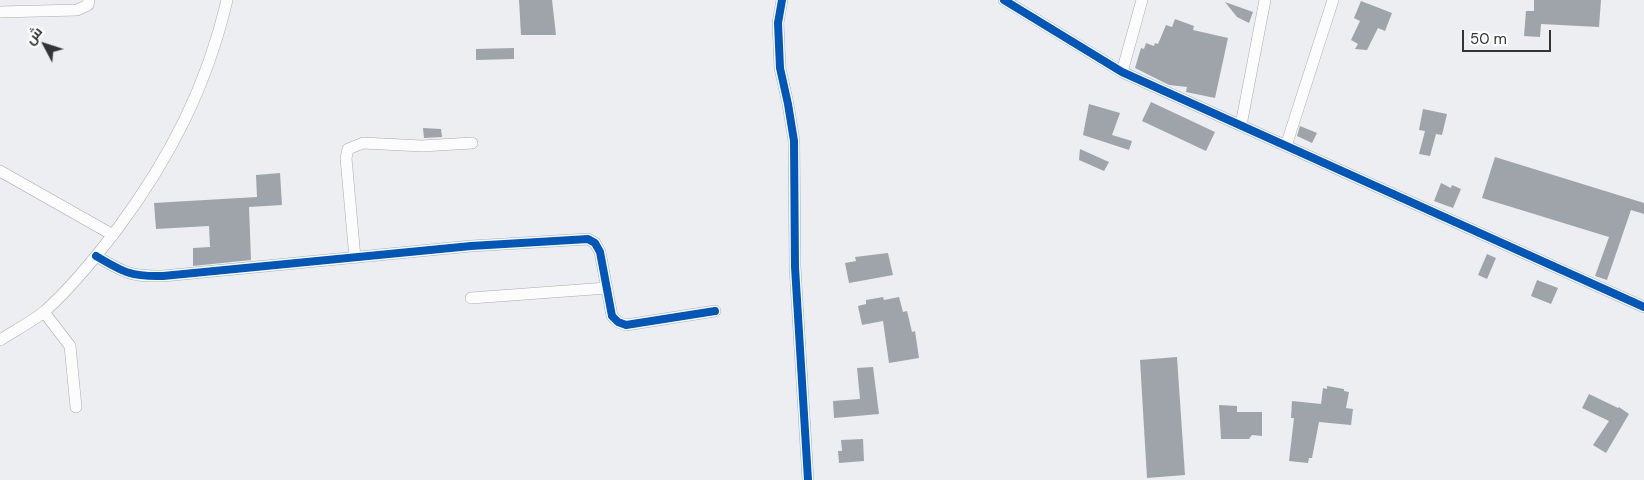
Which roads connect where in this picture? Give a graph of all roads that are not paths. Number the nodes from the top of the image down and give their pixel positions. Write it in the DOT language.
graph roads {
  1 [pos="89,0"];
  2 [pos="227,0"];
  3 [pos="782,0"];
  4 [pos="1004,0"];
  5 [pos="1142,0"];
  6 [pos="1265,0"];
  7 [pos="1333,0"];
  8 [pos="0,12"];
  9 [pos="1122,72"];
  10 [pos="1241,125"];
  11 [pos="472,143"];
  12 [pos="1286,146"];
  13 [pos="0,171"];
  14 [pos="113,235"];
  15 [pos="96,256"];
  16 [pos="355,258"];
  17 [pos="607,288"];
  18 [pos="471,298"];
  19 [pos="1644,307"];
  20 [pos="715,311"];
  21 [pos="44,312"];
  22 [pos="0,340"];
  23 [pos="76,407"];
  24 [pos="808,480"];
  1 -- 8 [label="street"];
  2 -- 14 [label="street"];
  3 -- 24 [label="street"];
  4 -- 9 [label="street"];
  5 -- 9 [label="street"];
  6 -- 10 [label="street"];
  7 -- 12 [label="street"];
  9 -- 10 [label="street"];
  10 -- 12 [label="street"];
  11 -- 16 [label="street"];
  12 -- 19 [label="street"];
  13 -- 14 [label="street"];
  14 -- 15 [label="street"];
  15 -- 16 [label="street"];
  15 -- 21 [label="street"];
  16 -- 17 [label="street"];
  17 -- 18 [label="street"];
  17 -- 20 [label="street"];
  21 -- 22 [label="street"];
  21 -- 23 [label="street"];
}
